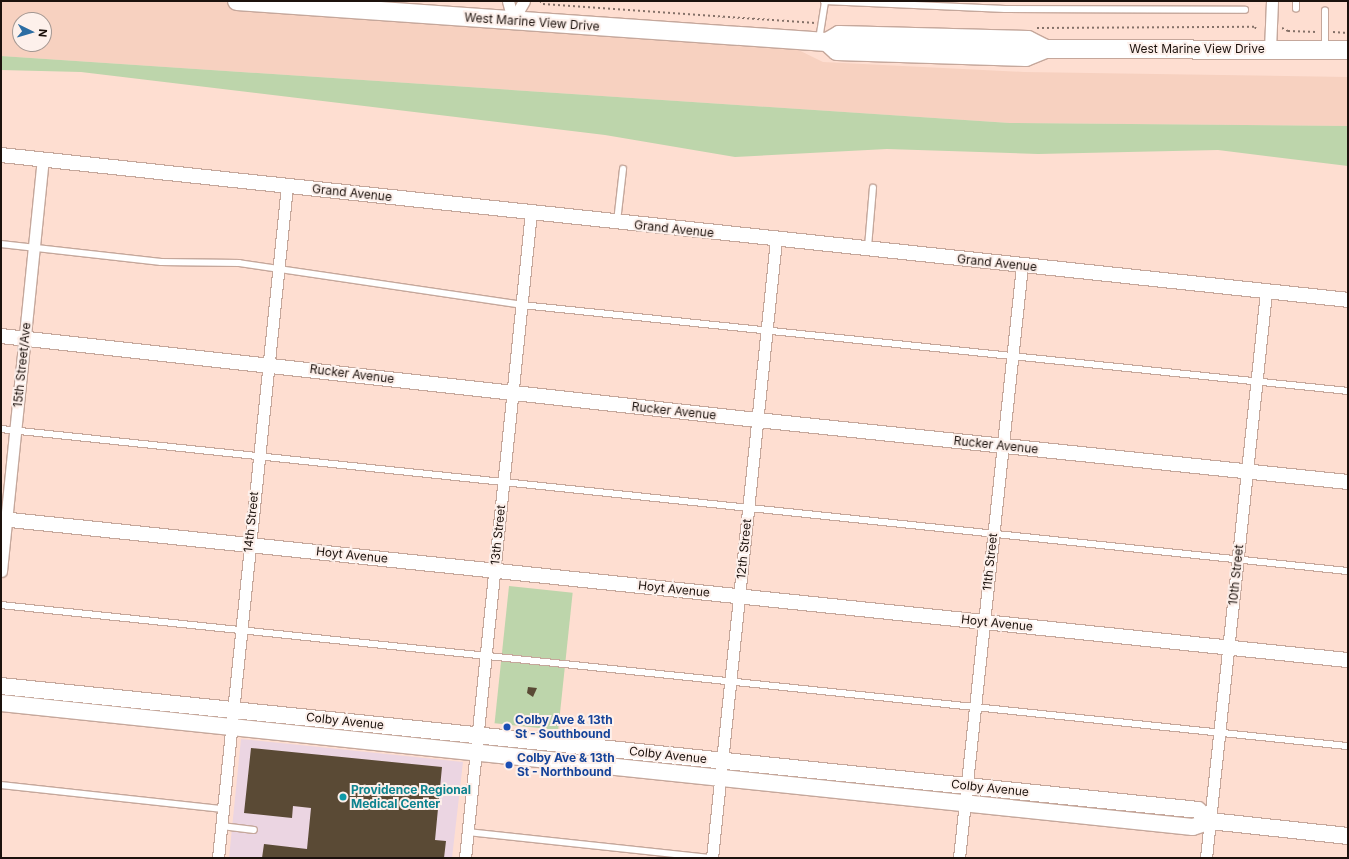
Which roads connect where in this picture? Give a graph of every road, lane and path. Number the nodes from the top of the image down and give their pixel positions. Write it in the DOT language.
graph roads {
  1 [pos="237,1"];
  2 [pos="508,1"];
  3 [pos="524,1"];
  4 [pos="824,1"];
  5 [pos="1272,1"];
  6 [pos="1296,1"];
  7 [pos="286,3"];
  8 [pos="1296,9"];
  9 [pos="1245,10"];
  10 [pos="1325,11"];
  11 [pos="512,20"];
  12 [pos="1282,28"];
  13 [pos="1293,30"];
  14 [pos="823,42"];
  15 [pos="1270,49"];
  16 [pos="1325,50"];
  17 [pos="1348,50"];
  18 [pos="1,155"];
  19 [pos="43,160"];
  20 [pos="623,170"];
  21 [pos="287,186"];
  22 [pos="873,188"];
  23 [pos="531,212"];
  24 [pos="616,222"];
  25 [pos="776,240"];
  26 [pos="1,244"];
  27 [pos="34,248"];
  28 [pos="868,250"];
  29 [pos="1022,266"];
  30 [pos="278,268"];
  31 [pos="1266,292"];
  32 [pos="1348,300"];
  33 [pos="522,305"];
  34 [pos="767,332"];
  35 [pos="1,336"];
  36 [pos="25,338"];
  37 [pos="1012,358"];
  38 [pos="268,365"];
  39 [pos="1257,382"];
  40 [pos="1348,391"];
  41 [pos="512,393"];
  42 [pos="757,420"];
  43 [pos="1,429"];
  44 [pos="15,430"];
  45 [pos="1002,446"];
  46 [pos="258,454"];
  47 [pos="1247,471"];
  48 [pos="503,480"];
  49 [pos="1348,482"];
  50 [pos="749,507"];
  51 [pos="4,519"];
  52 [pos="993,534"];
  53 [pos="249,544"];
  54 [pos="1238,559"];
  55 [pos="1,570"];
  56 [pos="494,570"];
  57 [pos="1348,571"];
  58 [pos="739,596"];
  59 [pos="1,605"];
  60 [pos="984,622"];
  61 [pos="242,630"];
  62 [pos="1229,646"];
  63 [pos="485,656"];
  64 [pos="1348,660"];
  65 [pos="730,682"];
  66 [pos="1,686"];
  67 [pos="1,703"];
  68 [pos="975,706"];
  69 [pos="234,709"];
  70 [pos="232,726"];
  71 [pos="1220,731"];
  72 [pos="478,735"];
  73 [pos="1348,746"];
  74 [pos="477,753"];
  75 [pos="722,761"];
  76 [pos="721,778"];
  77 [pos="1,786"];
  78 [pos="967,786"];
  79 [pos="965,803"];
  80 [pos="224,809"];
  81 [pos="1210,821"];
  82 [pos="222,826"];
  83 [pos="254,830"];
  84 [pos="468,832"];
  85 [pos="1348,836"];
  86 [pos="218,858"];
  87 [pos="465,858"];
  88 [pos="712,858"];
  89 [pos="959,858"];
  90 [pos="1206,858"];
  1 -- 7 [label="main road, West Marine View Drive"];
  2 -- 11 [label="street"];
  3 -- 11 [label="street"];
  4 -- 9 [label="lane"];
  4 -- 14 [label="lane"];
  5 -- 15 [label="street"];
  6 -- 8 [label="lane"];
  7 -- 11 [label="main road, West Marine View Drive"];
  10 -- 16 [label="lane"];
  11 -- 14 [label="main road, West Marine View Drive"];
  12 -- 13 [label="path"];
  14 -- 15 [label="main road, West Marine View Drive"];
  15 -- 16 [label="main road, West Marine View Drive"];
  16 -- 17 [label="main road, West Marine View Drive"];
  18 -- 19 [label="street, Grand Avenue"];
  19 -- 21 [label="street, Grand Avenue"];
  19 -- 27 [label="street, 15th Street/Ave"];
  20 -- 24 [label="lane"];
  21 -- 23 [label="street, Grand Avenue"];
  21 -- 30 [label="street, 14th Street"];
  22 -- 28 [label="lane"];
  23 -- 24 [label="street, Grand Avenue"];
  23 -- 33 [label="street, 13th Street"];
  24 -- 25 [label="street, Grand Avenue"];
  25 -- 28 [label="street, Grand Avenue"];
  25 -- 34 [label="street, 12th Street"];
  26 -- 27 [label="lane"];
  27 -- 30 [label="lane"];
  27 -- 36 [label="street, 15th Street/Ave"];
  28 -- 29 [label="street, Grand Avenue"];
  29 -- 31 [label="street, Grand Avenue"];
  29 -- 37 [label="street, 11th Street"];
  30 -- 33 [label="lane"];
  30 -- 38 [label="street, 14th Street"];
  31 -- 32 [label="street, Grand Avenue"];
  31 -- 39 [label="street, 10th Street"];
  33 -- 34 [label="lane"];
  33 -- 41 [label="street, 13th Street"];
  34 -- 37 [label="lane"];
  34 -- 42 [label="street, 12th Street"];
  35 -- 36 [label="street, Rucker Avenue"];
  36 -- 38 [label="street, Rucker Avenue"];
  36 -- 44 [label="street, 15th Street/Ave"];
  37 -- 39 [label="lane"];
  37 -- 45 [label="street, 11th Street"];
  38 -- 41 [label="street, Rucker Avenue"];
  38 -- 46 [label="street, 14th Street"];
  39 -- 40 [label="lane"];
  39 -- 47 [label="street, 10th Street"];
  41 -- 42 [label="street, Rucker Avenue"];
  41 -- 48 [label="street, 13th Street"];
  42 -- 45 [label="street, Rucker Avenue"];
  42 -- 50 [label="street, 12th Street"];
  43 -- 44 [label="lane"];
  44 -- 46 [label="lane"];
  44 -- 51 [label="street, 15th Street/Ave"];
  45 -- 47 [label="street, Rucker Avenue"];
  45 -- 52 [label="street, 11th Street"];
  46 -- 48 [label="lane"];
  46 -- 53 [label="street, 14th Street"];
  47 -- 49 [label="street, Rucker Avenue"];
  47 -- 54 [label="street, 10th Street"];
  48 -- 50 [label="lane"];
  48 -- 56 [label="street, 13th Street"];
  50 -- 52 [label="lane"];
  50 -- 58 [label="street, 12th Street"];
  51 -- 53 [label="street, Hoyt Avenue"];
  51 -- 55 [label="street, 15th Street/Ave"];
  52 -- 54 [label="lane"];
  52 -- 60 [label="street, 11th Street"];
  53 -- 56 [label="street, Hoyt Avenue"];
  53 -- 61 [label="street, 14th Street"];
  54 -- 57 [label="lane"];
  54 -- 62 [label="street, 10th Street"];
  56 -- 58 [label="street, Hoyt Avenue"];
  56 -- 63 [label="street, 13th Street"];
  58 -- 60 [label="street, Hoyt Avenue"];
  58 -- 65 [label="street, 12th Street"];
  59 -- 61 [label="lane"];
  60 -- 62 [label="street, Hoyt Avenue"];
  60 -- 68 [label="street, 11th Street"];
  61 -- 63 [label="lane"];
  61 -- 69 [label="street, 14th Street"];
  62 -- 64 [label="street, Hoyt Avenue"];
  62 -- 71 [label="street, 10th Street"];
  63 -- 65 [label="lane"];
  63 -- 72 [label="street, 13th Street"];
  65 -- 68 [label="lane"];
  65 -- 75 [label="street, 12th Street"];
  66 -- 69 [label="main road, Colby Avenue"];
  67 -- 70 [label="main road, Colby Avenue"];
  68 -- 71 [label="lane"];
  68 -- 78 [label="street, 11th Street"];
  69 -- 70 [label="street, 14th Street"];
  69 -- 72 [label="main road, Colby Avenue"];
  70 -- 74 [label="main road, Colby Avenue"];
  70 -- 80 [label="street, 14th Street"];
  71 -- 73 [label="lane"];
  71 -- 81 [label="street, 10th Street"];
  72 -- 74 [label="street, 13th Street"];
  72 -- 75 [label="main road, Colby Avenue"];
  74 -- 76 [label="main road, Colby Avenue"];
  74 -- 84 [label="street, 13th Street"];
  75 -- 76 [label="street, 12th Street"];
  75 -- 78 [label="main road, Colby Avenue"];
  76 -- 79 [label="main road, Colby Avenue"];
  76 -- 88 [label="street, 12th Street"];
  77 -- 80 [label="lane"];
  78 -- 79 [label="street, 11th Street"];
  78 -- 81 [label="main road, Colby Avenue"];
  79 -- 81 [label="main road, Colby Avenue"];
  79 -- 89 [label="street, 11th Street"];
  80 -- 82 [label="street, 14th Street"];
  81 -- 85 [label="main road, Colby Avenue"];
  81 -- 90 [label="street, 10th Street"];
  82 -- 83 [label="lane"];
  82 -- 86 [label="street, 14th Street"];
  84 -- 87 [label="street, 13th Street"];
  84 -- 88 [label="lane"];
}
